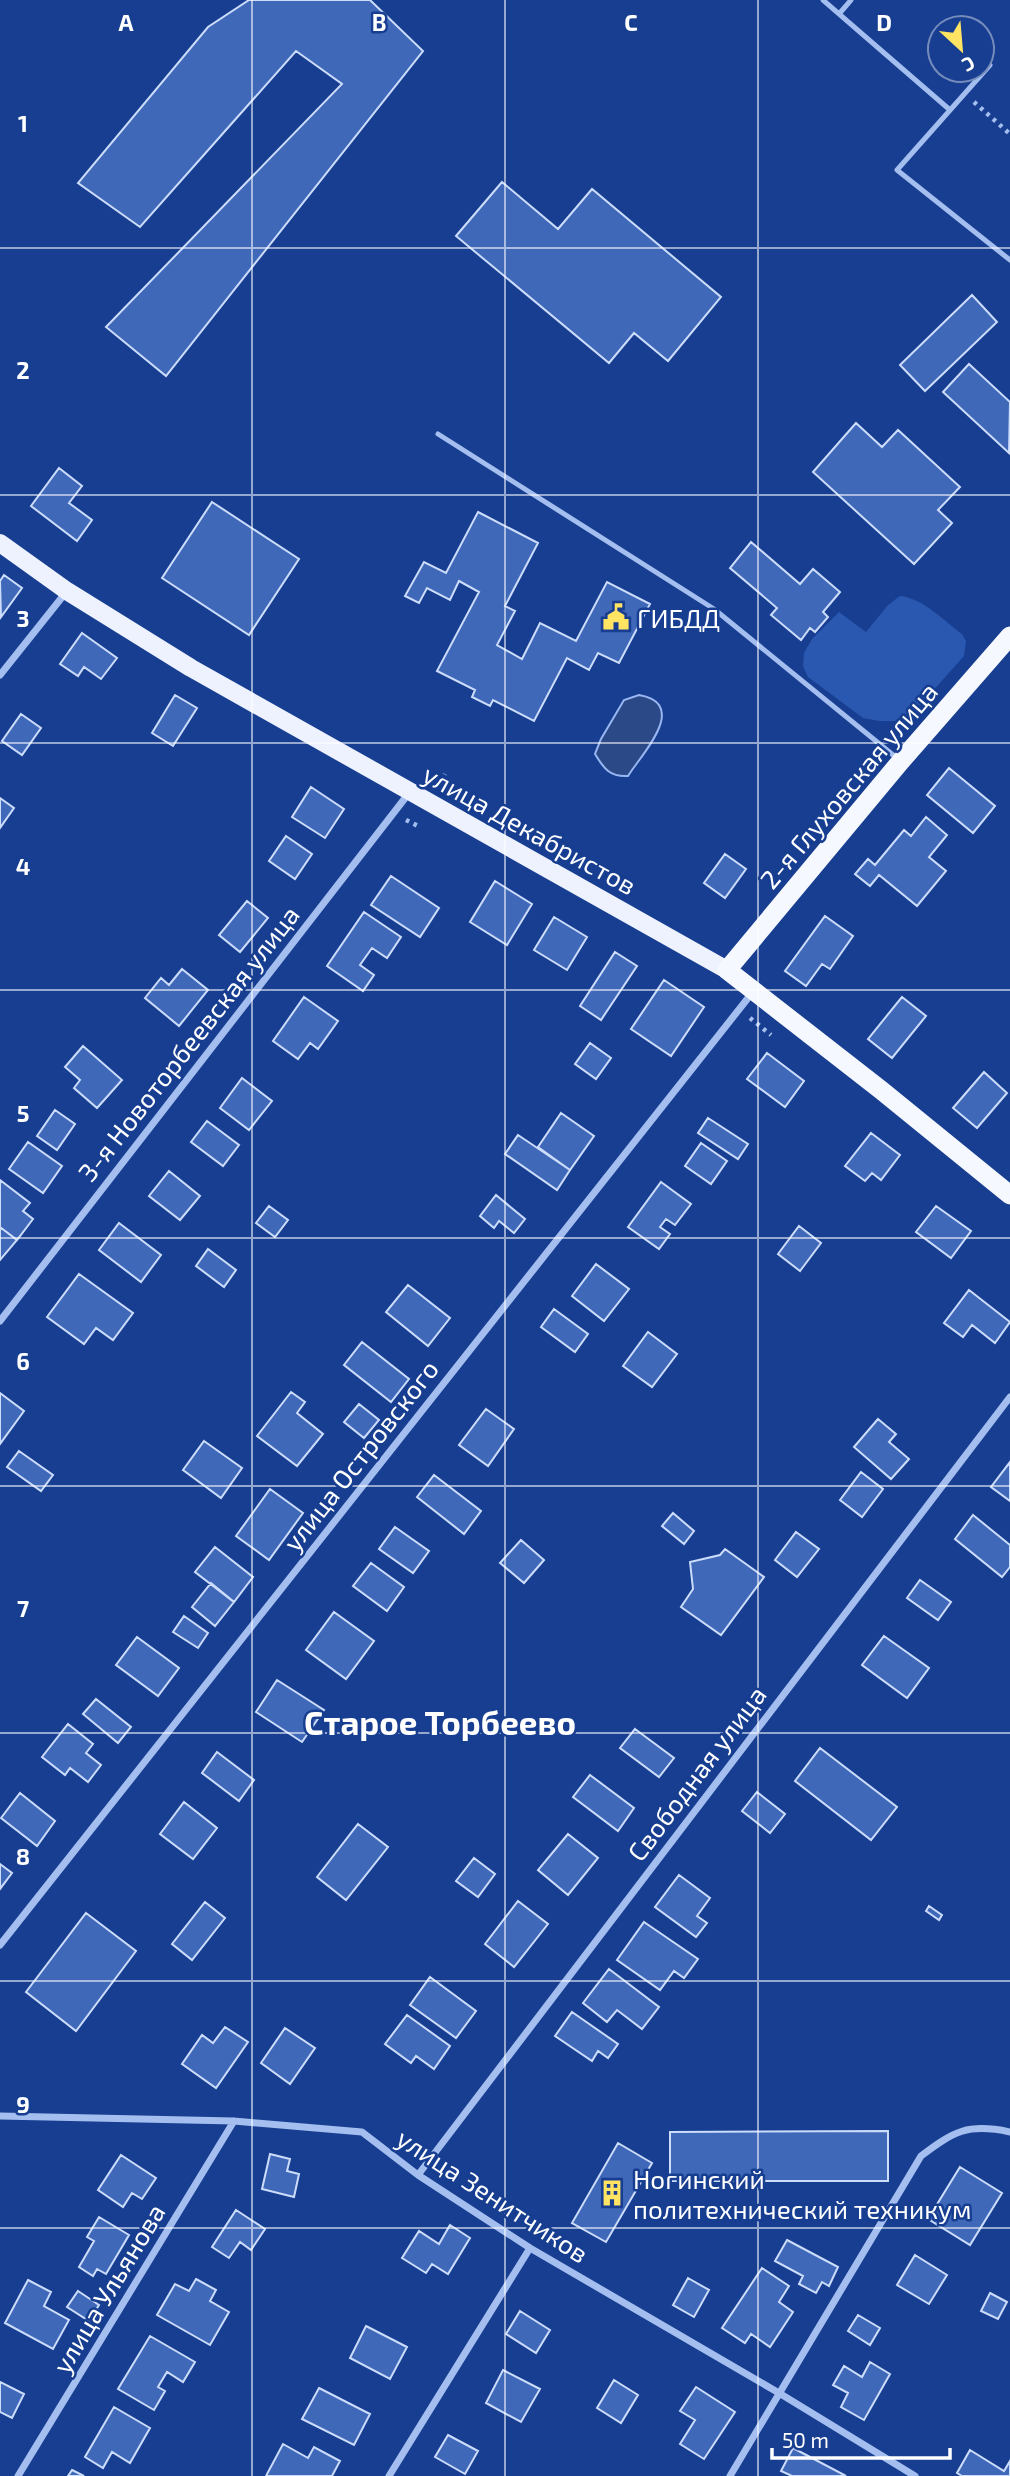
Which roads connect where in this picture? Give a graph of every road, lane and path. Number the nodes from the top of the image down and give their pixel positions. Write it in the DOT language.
graph roads {
  1 [pos="823,0"];
  2 [pos="851,0"];
  3 [pos="839,13"];
  4 [pos="973,84"];
  5 [pos="964,94"];
  6 [pos="950,110"];
  7 [pos="1010,134"];
  8 [pos="1010,260"];
  9 [pos="438,434"];
  10 [pos="0,543"];
  11 [pos="67,591"];
  12 [pos="1010,636"];
  13 [pos="0,675"];
  14 [pos="901,761"];
  15 [pos="445,774"];
  16 [pos="441,782"];
  17 [pos="409,792"];
  18 [pos="727,970"];
  19 [pos="753,990"];
  20 [pos="739,1009"];
  21 [pos="771,1035"];
  22 [pos="1010,1195"];
  23 [pos="0,1321"];
  24 [pos="1010,1397"];
  25 [pos="0,1945"];
  26 [pos="0,2116"];
  27 [pos="234,2121"];
  28 [pos="1010,2132"];
  29 [pos="418,2175"];
  30 [pos="530,2248"];
  31 [pos="779,2393"];
  32 [pos="18,2476"];
  33 [pos="389,2476"];
  34 [pos="730,2476"];
  35 [pos="915,2476"];
  1 -- 3 [label="lane"];
  2 -- 3 [label="lane"];
  3 -- 6 [label="lane"];
  4 -- 5 [label="lane"];
  5 -- 6 [label="lane"];
  5 -- 7 [label="path"];
  6 -- 8 [label="lane"];
  9 -- 14 [label="lane"];
  10 -- 11 [label="main road, улица Декабристов"];
  11 -- 13 [label="street"];
  11 -- 17 [label="main road, улица Декабристов"];
  12 -- 14 [label="highway, 2-я Глуховская улица"];
  14 -- 18 [label="highway, 2-я Глуховская улица"];
  15 -- 16 [label="path"];
  17 -- 18 [label="main road, улица Декабристов"];
  17 -- 23 [label="street, 3-я Новоторбеевская улица"];
  18 -- 19 [label="highway, улица Декабристов"];
  19 -- 20 [label="street, улица Островского"];
  19 -- 22 [label="highway, улица Декабристов"];
  20 -- 21 [label="path"];
  20 -- 25 [label="street, улица Островского"];
  24 -- 29 [label="street, Свободная улица"];
  26 -- 27 [label="street, улица Зенитчиков"];
  27 -- 29 [label="street, улица Зенитчиков"];
  27 -- 32 [label="street, улица Ульянова"];
  28 -- 31 [label="street"];
  29 -- 30 [label="street, улица Зенитчиков"];
  30 -- 31 [label="street, улица Зенитчиков"];
  30 -- 33 [label="street"];
  31 -- 34 [label="street"];
  31 -- 35 [label="street, улица Зенитчиков"];
}
